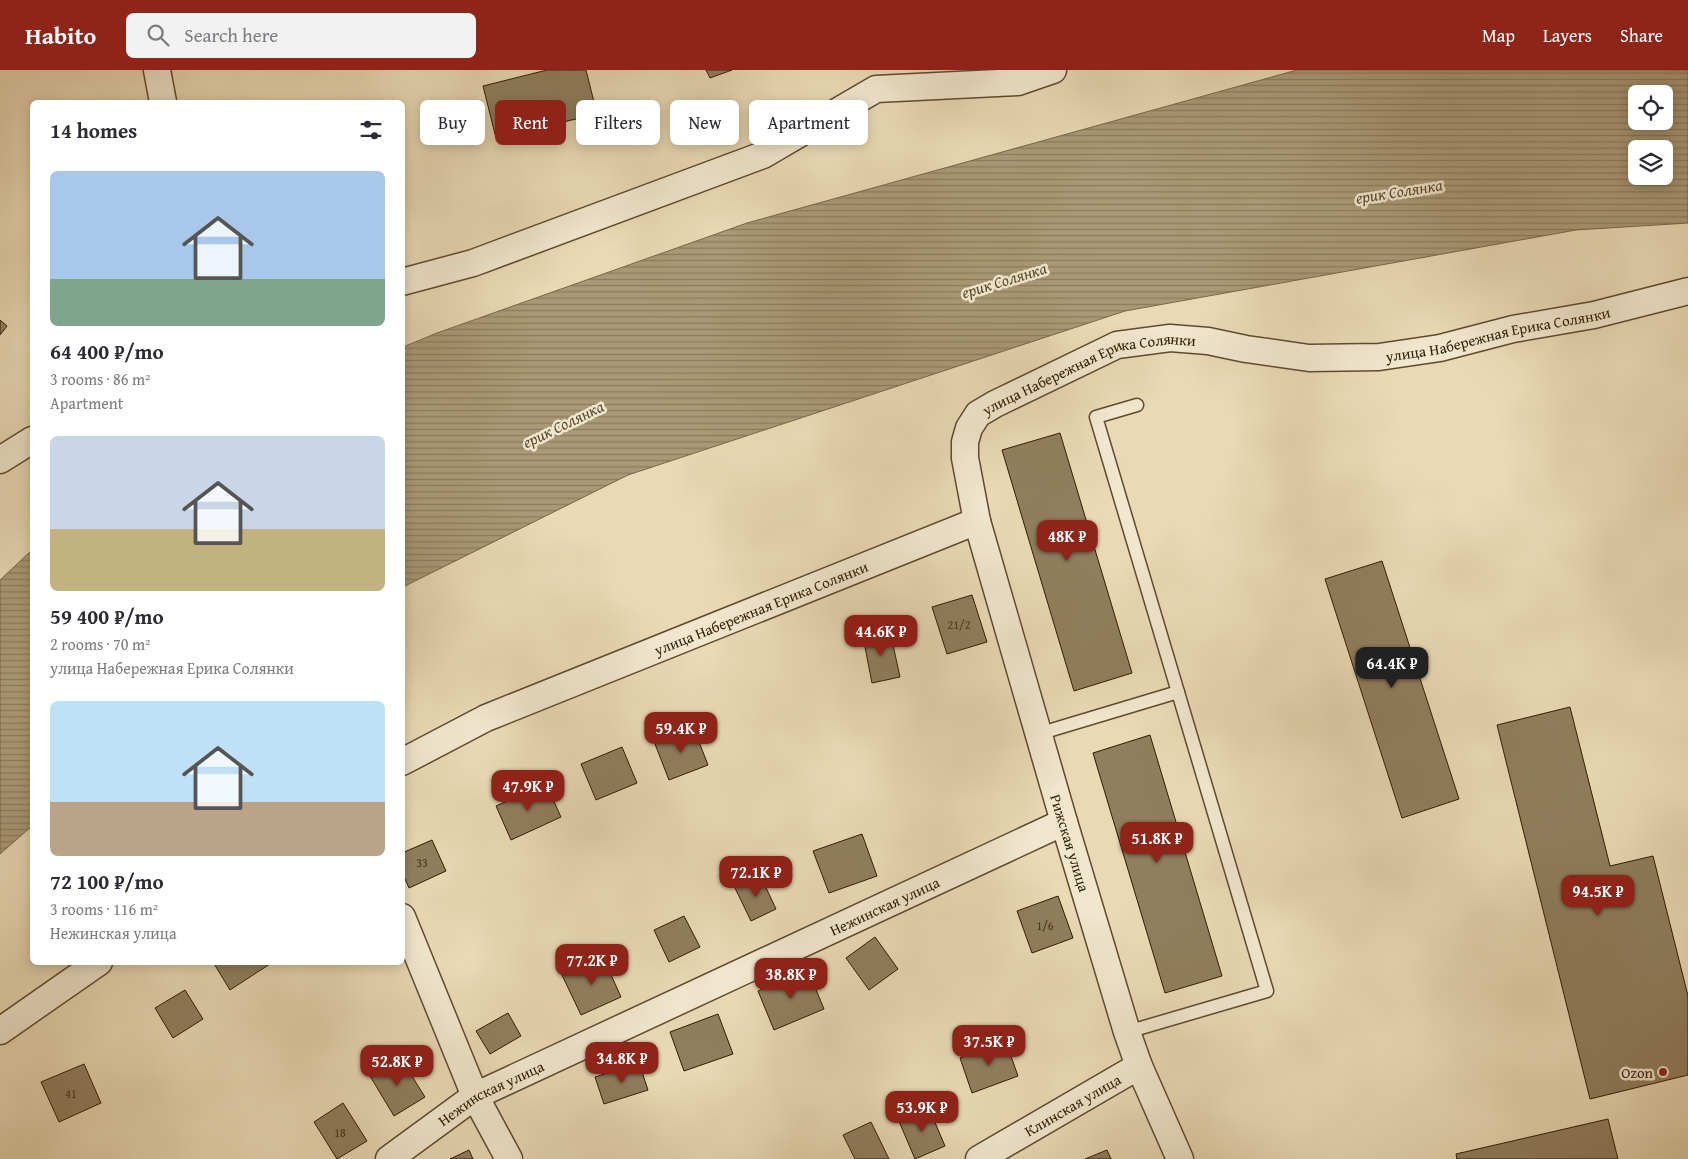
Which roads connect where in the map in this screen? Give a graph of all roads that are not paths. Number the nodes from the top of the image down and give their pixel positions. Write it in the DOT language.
graph roads {
  1 [pos="157,70"];
  2 [pos="1053,70"];
  3 [pos="872,80"];
  4 [pos="162,100"];
  5 [pos="405,281"];
  6 [pos="1688,291"];
  7 [pos="1137,405"];
  8 [pos="30,441"];
  9 [pos="0,460"];
  10 [pos="977,521"];
  11 [pos="1178,692"];
  12 [pos="1038,734"];
  13 [pos="405,760"];
  14 [pos="1064,822"];
  15 [pos="405,924"];
  16 [pos="95,965"];
  17 [pos="0,1031"];
  18 [pos="1127,1032"];
  19 [pos="1139,1066"];
  20 [pos="475,1096"];
  21 [pos="389,1159"];
  22 [pos="509,1159"];
  23 [pos="979,1159"];
  24 [pos="1180,1159"];
  1 -- 4 [label="street"];
  2 -- 3 [label="street"];
  3 -- 5 [label="street"];
  6 -- 10 [label="street, улица Набережная Ерика Солянки"];
  7 -- 11 [label="lane"];
  8 -- 9 [label="street"];
  10 -- 12 [label="street, Рижская улица"];
  10 -- 13 [label="street, улица Набережная Ерика Солянки"];
  11 -- 12 [label="lane"];
  11 -- 18 [label="lane"];
  12 -- 14 [label="street, Рижская улица"];
  14 -- 18 [label="street, Рижская улица"];
  14 -- 20 [label="street, Нежинская улица"];
  15 -- 20 [label="street"];
  16 -- 17 [label="street"];
  18 -- 19 [label="street, Рижская улица"];
  19 -- 23 [label="street, Клинская улица"];
  19 -- 24 [label="street, Рижская улица"];
  20 -- 21 [label="street, Нежинская улица"];
  20 -- 22 [label="street"];
}
